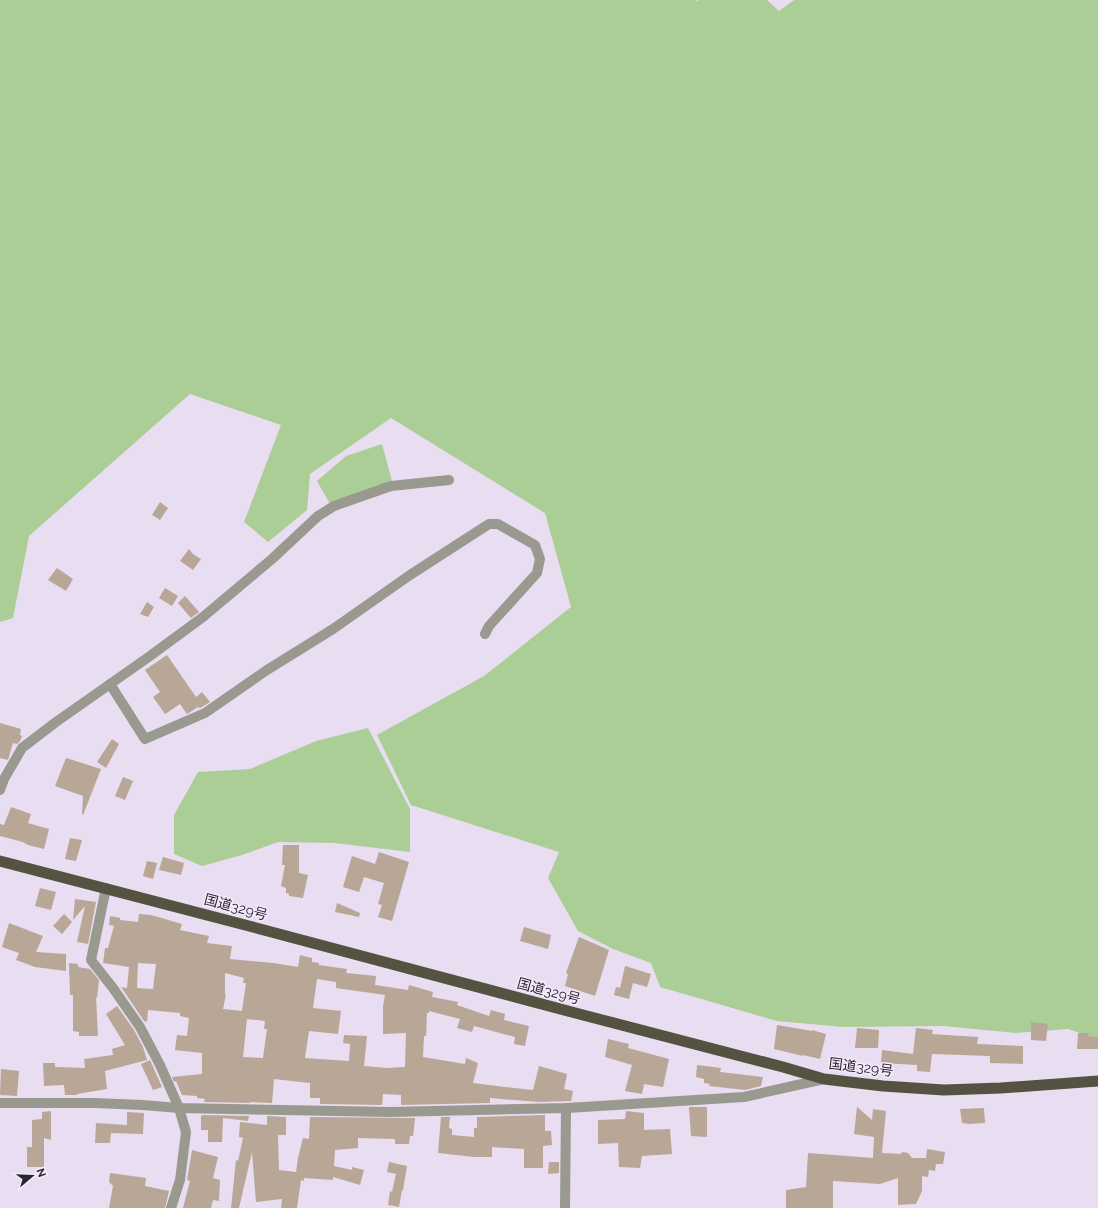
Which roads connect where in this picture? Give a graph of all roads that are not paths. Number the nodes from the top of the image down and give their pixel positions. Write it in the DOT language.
graph roads {
  1 [pos="449,480"];
  2 [pos="485,634"];
  3 [pos="110,684"];
  4 [pos="0,790"];
  5 [pos="0,861"];
  6 [pos="106,888"];
  7 [pos="824,1079"];
  8 [pos="1098,1081"];
  9 [pos="0,1103"];
  10 [pos="179,1108"];
  11 [pos="566,1108"];
  12 [pos="170,1208"];
  13 [pos="565,1208"];
  1 -- 3 [label="street"];
  2 -- 3 [label="street"];
  3 -- 4 [label="street"];
  5 -- 6 [label="highway, 国道329号"];
  6 -- 7 [label="highway, 国道329号"];
  6 -- 10 [label="street"];
  7 -- 8 [label="highway, 国道329号"];
  7 -- 11 [label="street"];
  9 -- 10 [label="street"];
  10 -- 11 [label="street"];
  10 -- 12 [label="street"];
  11 -- 13 [label="street"];
}
